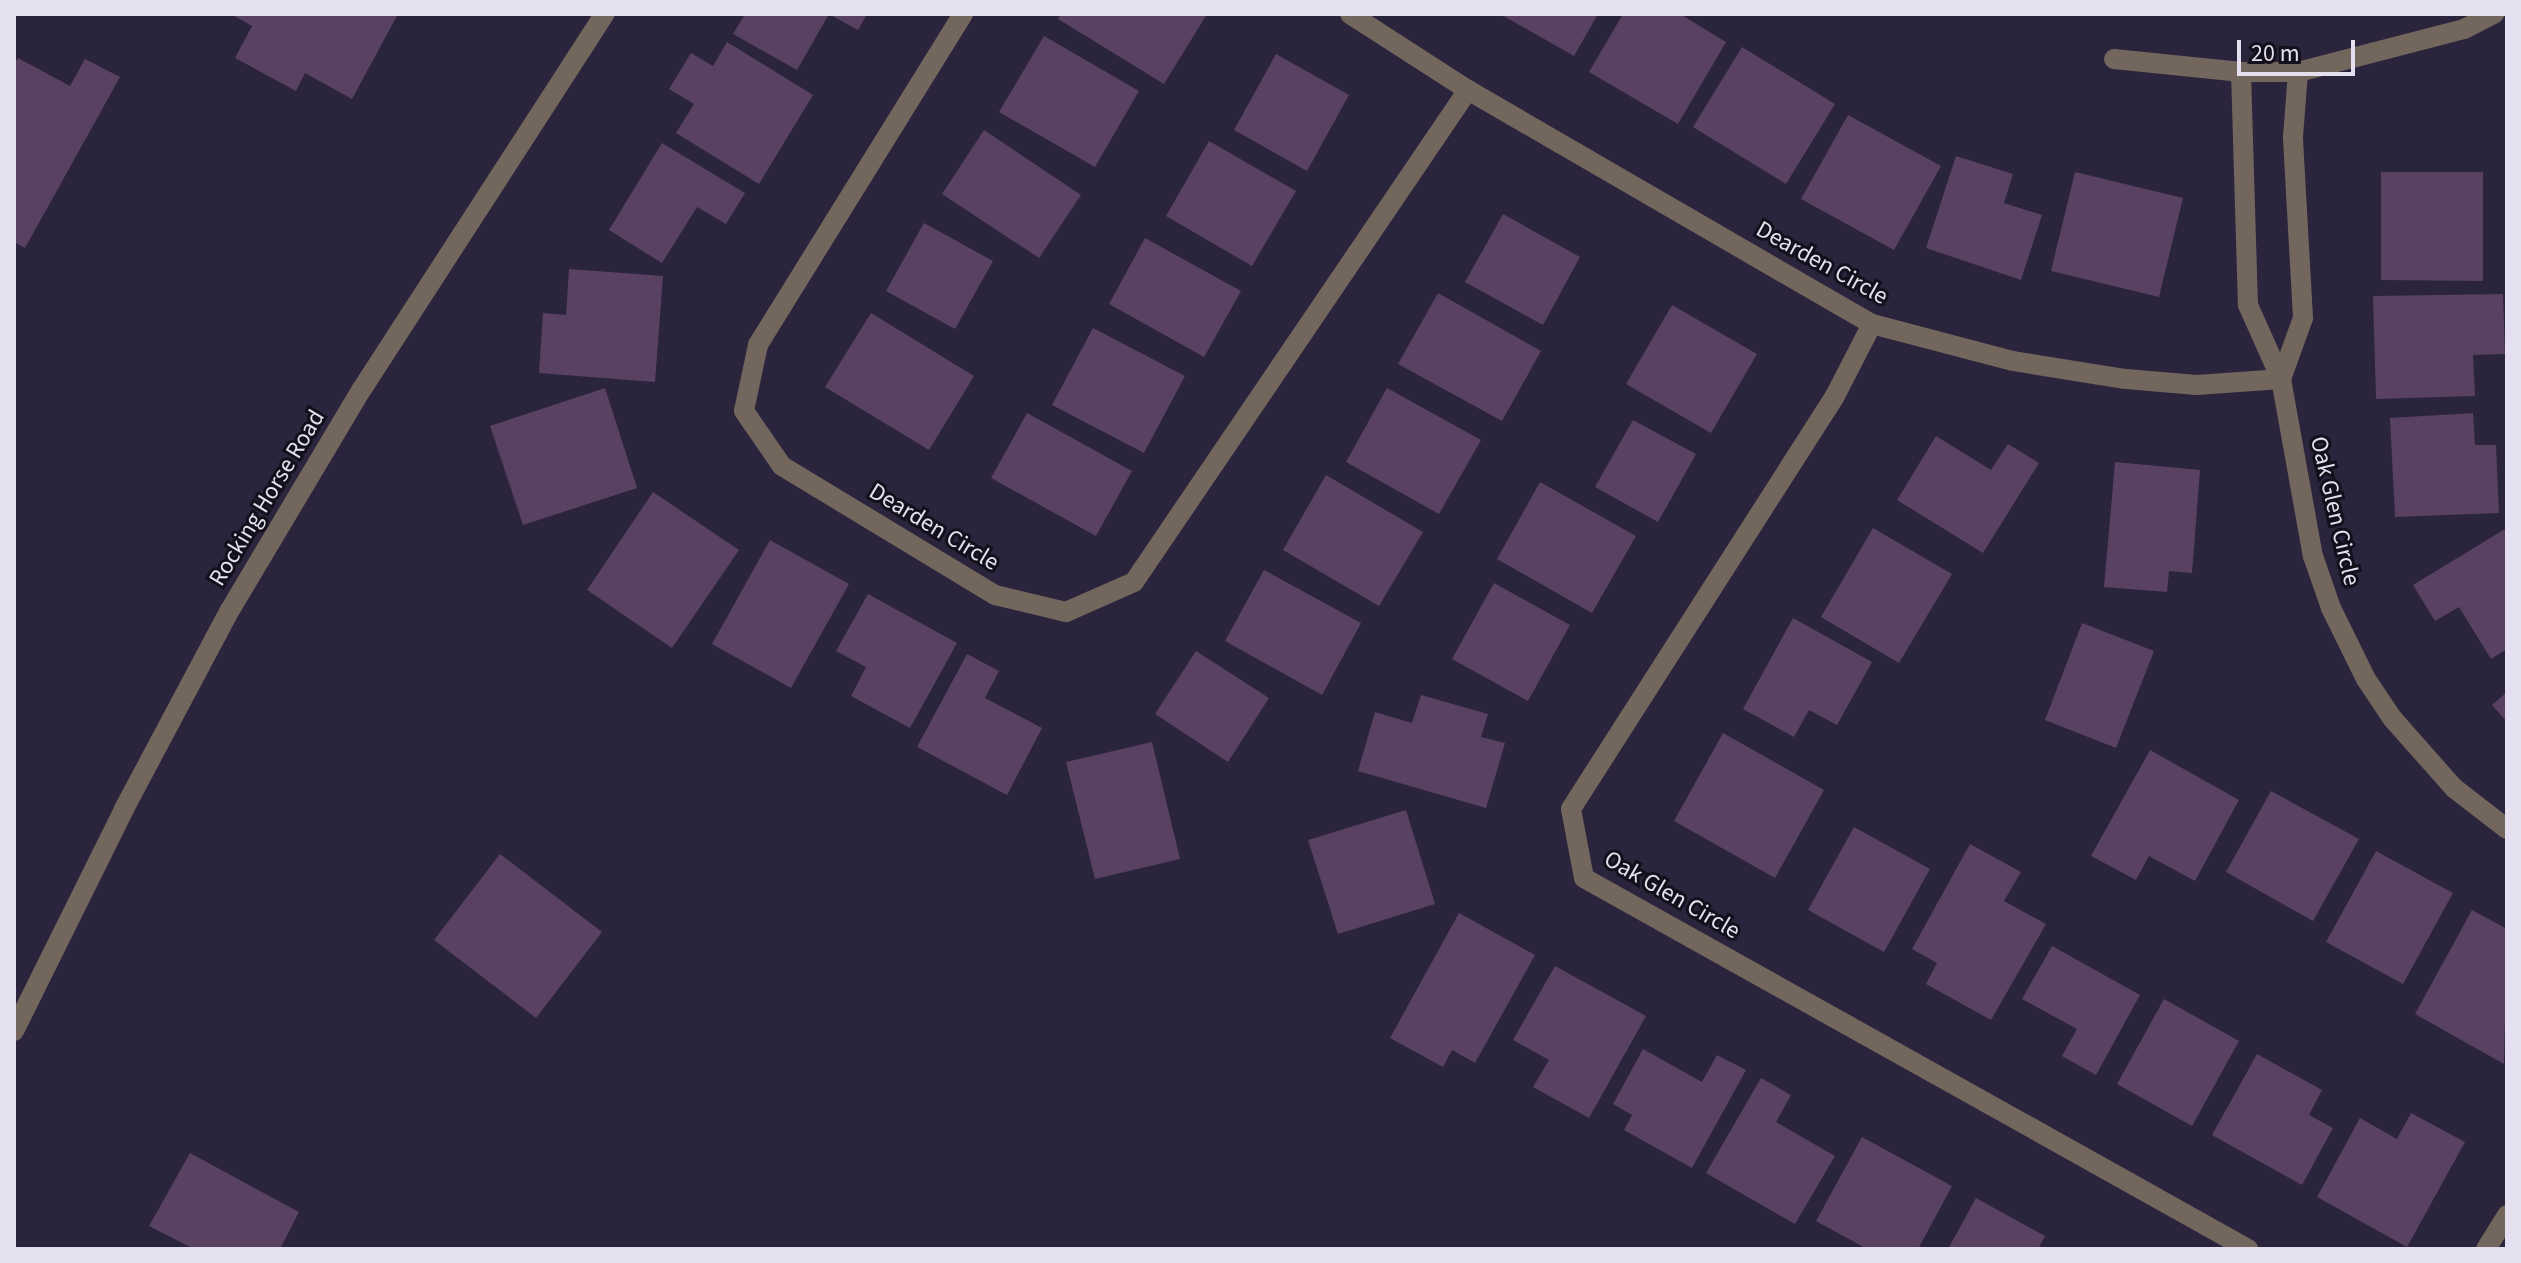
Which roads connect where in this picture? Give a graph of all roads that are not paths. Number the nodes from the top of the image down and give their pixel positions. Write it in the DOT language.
graph roads {
  1 [pos="605,14"];
  2 [pos="963,14"];
  3 [pos="1350,14"];
  4 [pos="2494,14"];
  5 [pos="2114,59"];
  6 [pos="2241,72"];
  7 [pos="2298,72"];
  8 [pos="1468,90"];
  9 [pos="1872,324"];
  10 [pos="2281,379"];
  11 [pos="2507,829"];
  12 [pos="14,1031"];
  13 [pos="2507,1215"];
  14 [pos="2248,1249"];
  15 [pos="2486,1249"];
  1 -- 12 [label="street, Rocking Horse Road"];
  2 -- 8 [label="street, Dearden Circle"];
  3 -- 8 [label="street, Dearden Circle"];
  4 -- 7 [label="street"];
  5 -- 6 [label="street"];
  6 -- 7 [label="street"];
  6 -- 10 [label="street, Oak Glen Circle"];
  7 -- 10 [label="street"];
  8 -- 9 [label="street, Dearden Circle"];
  9 -- 10 [label="street, Dearden Circle"];
  9 -- 14 [label="street, Oak Glen Circle"];
  10 -- 11 [label="street, Oak Glen Circle"];
  13 -- 15 [label="street"];
}
